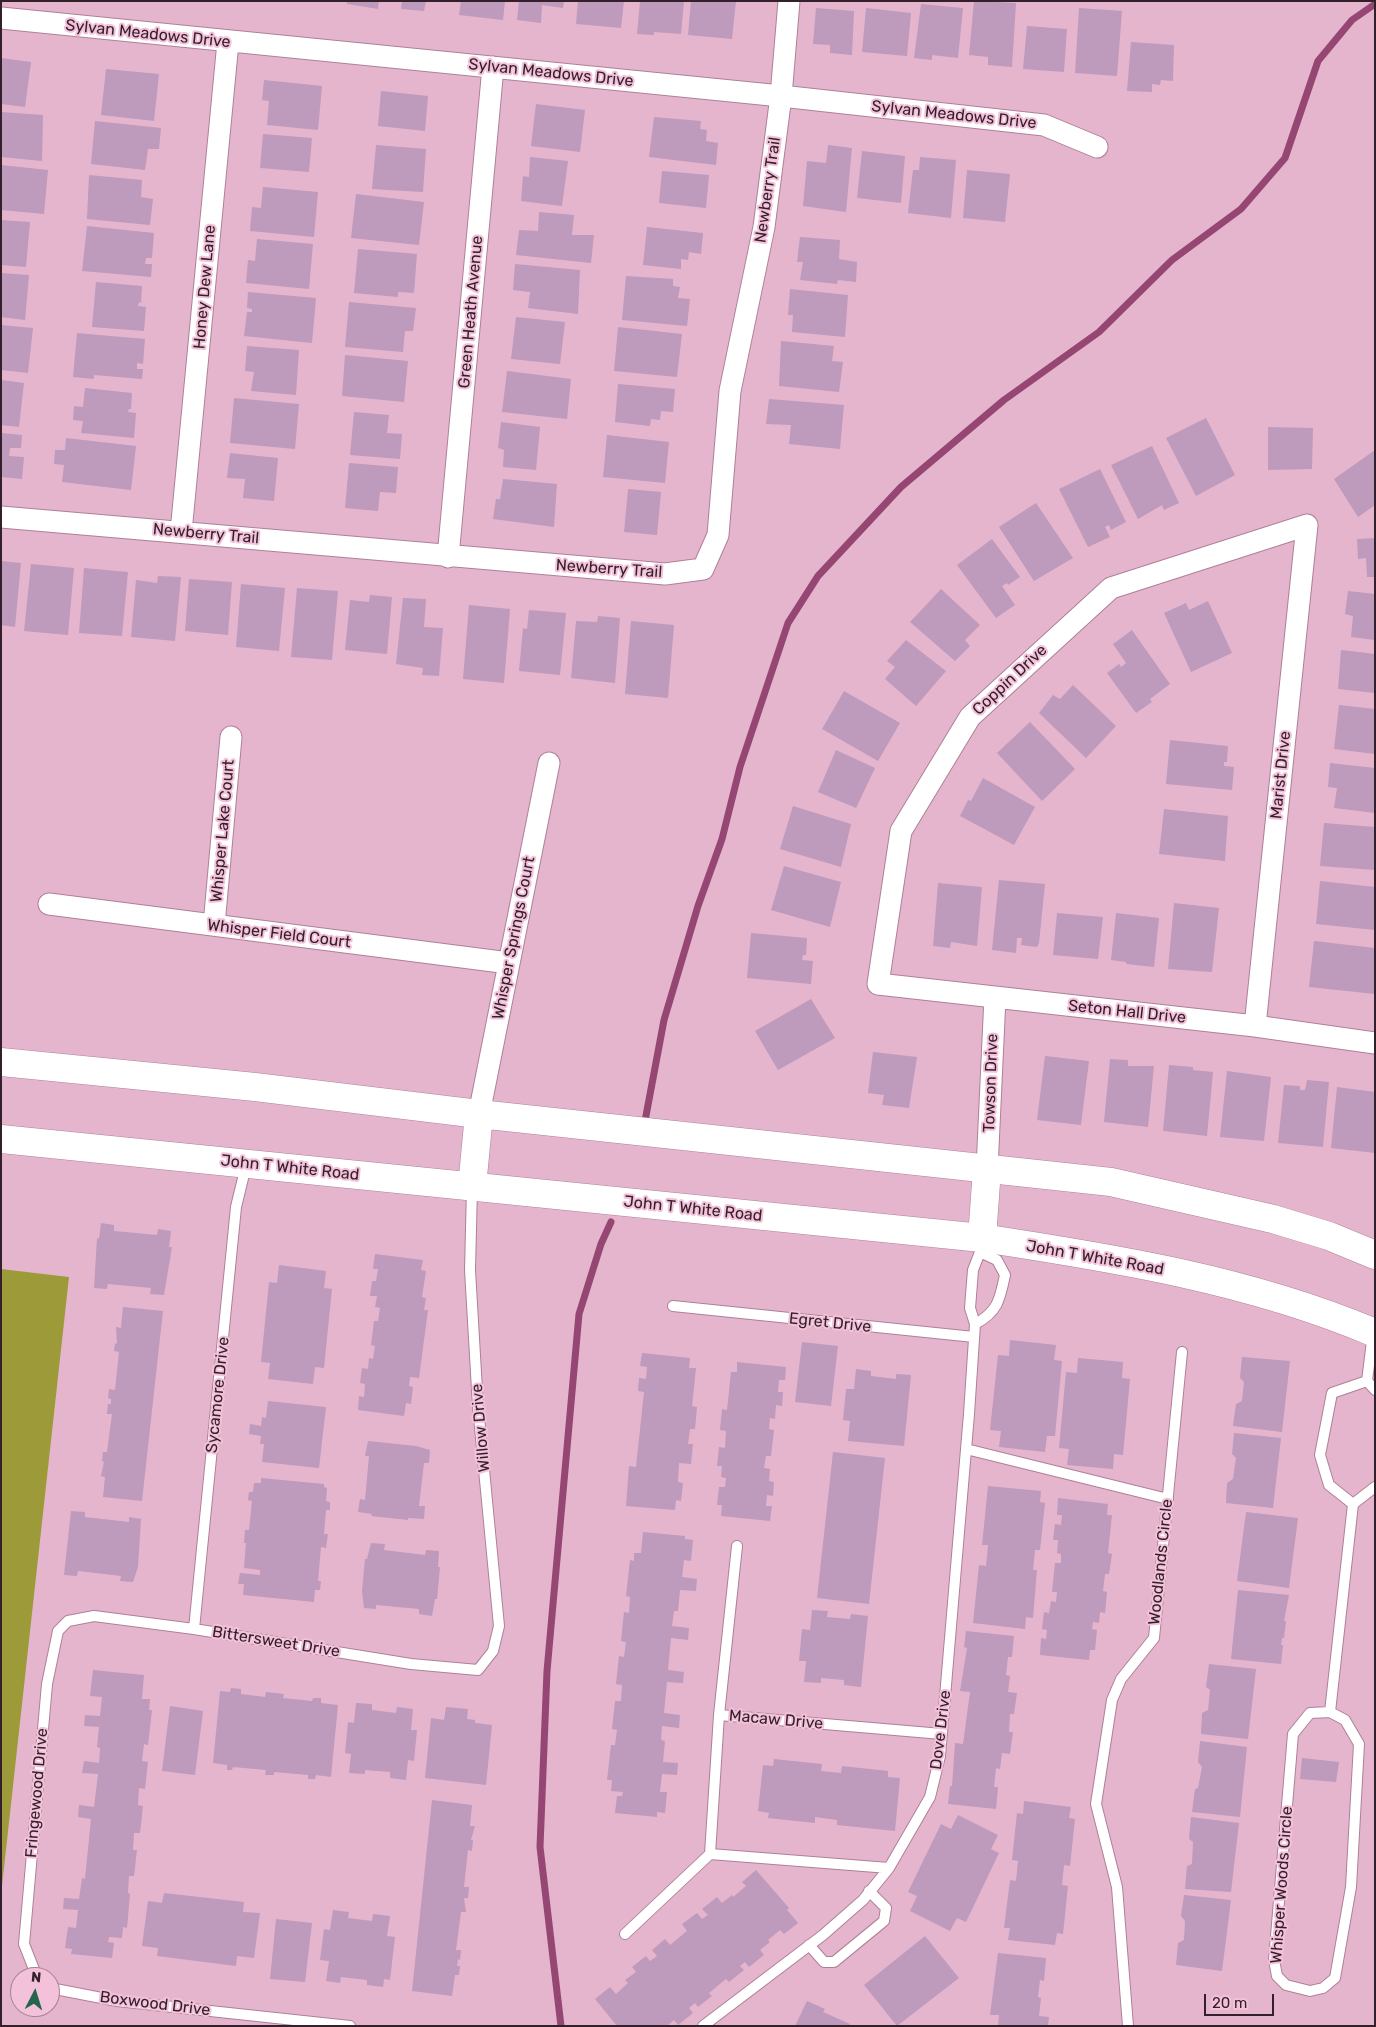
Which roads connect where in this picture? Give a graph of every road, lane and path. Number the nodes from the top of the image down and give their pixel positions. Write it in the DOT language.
graph roads {
  1 [pos="788,1"];
  2 [pos="1,18"];
  3 [pos="228,42"];
  4 [pos="493,67"];
  5 [pos="781,96"];
  6 [pos="1097,147"];
  7 [pos="1,517"];
  8 [pos="1307,524"];
  9 [pos="181,532"];
  10 [pos="448,557"];
  11 [pos="231,738"];
  12 [pos="549,763"];
  13 [pos="49,904"];
  14 [pos="214,925"];
  15 [pos="509,963"];
  16 [pos="878,984"];
  17 [pos="995,997"];
  18 [pos="1255,1026"];
  19 [pos="1375,1043"];
  20 [pos="1,1062"];
  21 [pos="479,1114"];
  22 [pos="1,1139"];
  23 [pos="247,1162"];
  24 [pos="987,1169"];
  25 [pos="472,1188"];
  26 [pos="981,1245"];
  27 [pos="1375,1254"];
  28 [pos="672,1306"];
  29 [pos="975,1324"];
  30 [pos="1374,1333"];
  31 [pos="974,1337"];
  32 [pos="1182,1352"];
  33 [pos="1366,1381"];
  34 [pos="1375,1390"];
  35 [pos="966,1449"];
  36 [pos="1375,1487"];
  37 [pos="1168,1499"];
  38 [pos="1353,1504"];
  39 [pos="737,1546"];
  40 [pos="68,1621"];
  41 [pos="194,1629"];
  42 [pos="483,1665"];
  43 [pos="1330,1712"];
  44 [pos="719,1715"];
  45 [pos="942,1734"];
  46 [pos="710,1854"];
  47 [pos="889,1868"];
  48 [pos="869,1892"];
  49 [pos="626,1934"];
  50 [pos="809,1945"];
  51 [pos="34,1967"];
  52 [pos="60,1990"];
  53 [pos="331,2025"];
  54 [pos="350,2026"];
  55 [pos="703,2026"];
  56 [pos="1128,2026"];
  1 -- 5 [label="street, Newberry Trail"];
  2 -- 3 [label="street, Sylvan Meadows Drive"];
  3 -- 4 [label="street, Sylvan Meadows Drive"];
  3 -- 9 [label="street, Honey Dew Lane"];
  4 -- 5 [label="street, Sylvan Meadows Drive"];
  4 -- 10 [label="street, Green Heath Avenue"];
  5 -- 6 [label="street, Sylvan Meadows Drive"];
  5 -- 10 [label="street, Newberry Trail"];
  7 -- 9 [label="street, Newberry Trail"];
  8 -- 16 [label="street, Coppin Drive"];
  8 -- 18 [label="street, Marist Drive"];
  9 -- 10 [label="street, Newberry Trail"];
  11 -- 14 [label="street, Whisper Lake Court"];
  12 -- 15 [label="street, Whisper Springs Court"];
  13 -- 14 [label="street, Whisper Field Court"];
  14 -- 15 [label="street, Whisper Field Court"];
  15 -- 21 [label="street, Whisper Springs Court"];
  16 -- 17 [label="street, Seton Hall Drive"];
  17 -- 18 [label="street, Seton Hall Drive"];
  17 -- 24 [label="street, Towson Drive"];
  18 -- 19 [label="street, Seton Hall Drive"];
  20 -- 21 [label="main road"];
  21 -- 24 [label="main road"];
  21 -- 25 [label="main road"];
  22 -- 23 [label="main road, John T White Road"];
  23 -- 25 [label="main road, John T White Road"];
  23 -- 41 [label="lane, Sycamore Drive"];
  24 -- 26 [label="main road"];
  24 -- 27 [label="main road"];
  25 -- 26 [label="main road, John T White Road"];
  25 -- 42 [label="lane, Willow Drive"];
  26 -- 29 [label="lane"];
  26 -- 29 [label="lane"];
  26 -- 30 [label="main road, John T White Road"];
  28 -- 31 [label="lane, Egret Drive"];
  29 -- 31 [label="lane"];
  30 -- 33 [label="lane"];
  31 -- 35 [label="lane, Dove Drive"];
  32 -- 37 [label="lane, Woodlands Circle"];
  33 -- 34 [label="lane"];
  33 -- 38 [label="lane"];
  35 -- 37 [label="lane"];
  35 -- 45 [label="lane, Dove Drive"];
  36 -- 38 [label="lane"];
  37 -- 56 [label="lane, Woodlands Circle"];
  38 -- 43 [label="lane"];
  39 -- 44 [label="lane"];
  40 -- 41 [label="lane, Bittersweet Drive"];
  40 -- 51 [label="lane, Fringewood Drive"];
  41 -- 42 [label="lane, Bittersweet Drive"];
  43 -- 43 [label="lane, Whisper Woods Circle"];
  44 -- 45 [label="lane, Macaw Drive"];
  44 -- 46 [label="lane, Macaw Drive"];
  45 -- 47 [label="lane, Dove Drive"];
  46 -- 47 [label="lane"];
  46 -- 49 [label="lane"];
  47 -- 48 [label="lane, Dove Drive"];
  48 -- 50 [label="lane, Dove Drive"];
  48 -- 50 [label="lane"];
  50 -- 55 [label="lane, Dove Drive"];
  52 -- 53 [label="lane, Boxwood Drive"];
  53 -- 54 [label="lane, Boxwood Drive"];
}
